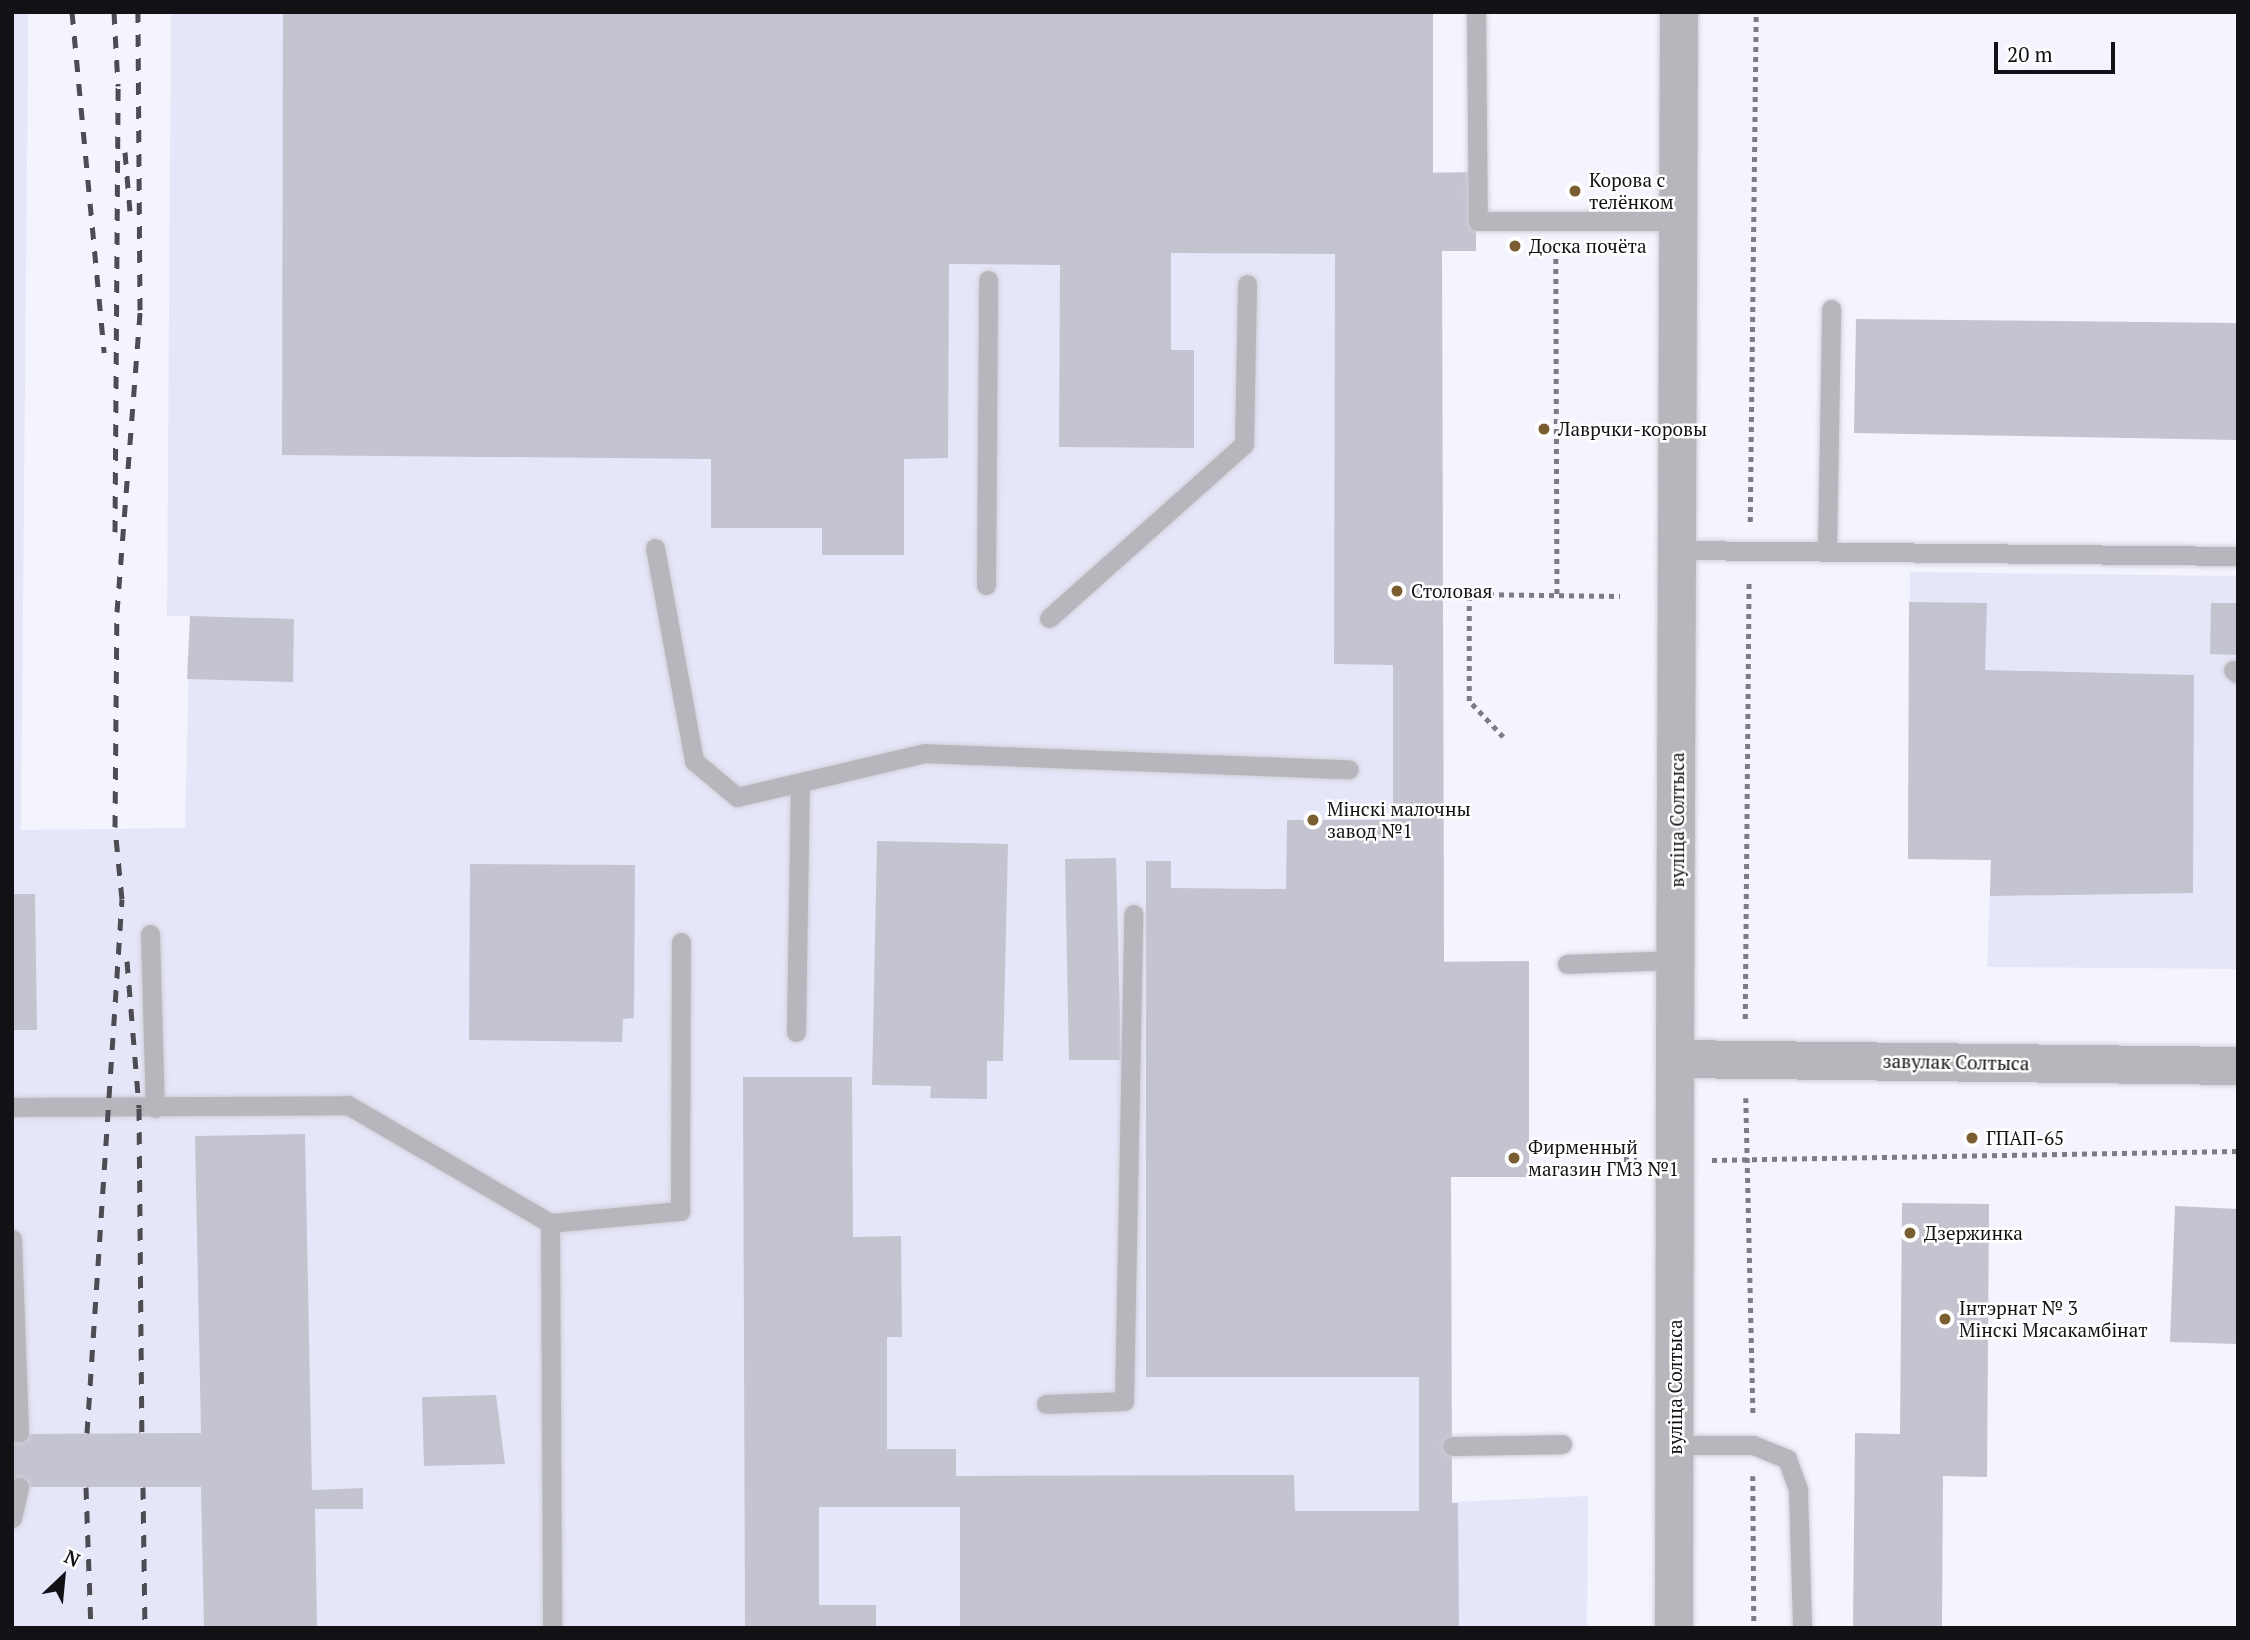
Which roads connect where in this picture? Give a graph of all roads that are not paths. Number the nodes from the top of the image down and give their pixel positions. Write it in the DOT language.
graph roads {
  1 [pos="1475,12"];
  2 [pos="1679,12"];
  3 [pos="1677,221"];
  4 [pos="988,279"];
  5 [pos="1247,284"];
  6 [pos="1831,309"];
  7 [pos="656,548"];
  8 [pos="1678,550"];
  9 [pos="1827,550"];
  10 [pos="2238,556"];
  11 [pos="986,585"];
  12 [pos="1049,618"];
  13 [pos="1349,769"];
  14 [pos="800,783"];
  15 [pos="1133,914"];
  16 [pos="150,934"];
  17 [pos="681,942"];
  18 [pos="1677,960"];
  19 [pos="1567,964"];
  20 [pos="796,1032"];
  21 [pos="1675,1059"];
  22 [pos="2238,1066"];
  23 [pos="12,1107"];
  24 [pos="155,1108"];
  25 [pos="550,1223"];
  26 [pos="12,1239"];
  27 [pos="1046,1404"];
  28 [pos="19,1433"];
  29 [pos="1562,1444"];
  30 [pos="1674,1445"];
  31 [pos="1452,1446"];
  32 [pos="19,1487"];
  33 [pos="12,1518"];
  34 [pos="552,1628"];
  35 [pos="1674,1628"];
  36 [pos="1802,1628"];
  1 -- 3 [label="lane"];
  2 -- 3 [label="street, вуліца Солтыса"];
  3 -- 8 [label="street, вуліца Солтыса"];
  4 -- 11 [label="lane"];
  5 -- 12 [label="lane"];
  6 -- 9 [label="lane"];
  7 -- 14 [label="lane"];
  8 -- 9 [label="lane"];
  8 -- 18 [label="street, вуліца Солтыса"];
  9 -- 10 [label="lane"];
  13 -- 14 [label="lane"];
  14 -- 20 [label="lane"];
  15 -- 27 [label="lane"];
  16 -- 24 [label="lane"];
  17 -- 25 [label="lane"];
  18 -- 19 [label="lane"];
  18 -- 21 [label="street, вуліца Солтыса"];
  21 -- 22 [label="street, завулак Солтыса"];
  21 -- 30 [label="street, вуліца Солтыса"];
  23 -- 24 [label="lane"];
  24 -- 25 [label="lane"];
  25 -- 34 [label="lane"];
  26 -- 28 [label="lane"];
  29 -- 31 [label="lane"];
  30 -- 35 [label="street, вуліца Солтыса"];
  30 -- 36 [label="lane"];
  32 -- 33 [label="lane"];
}
